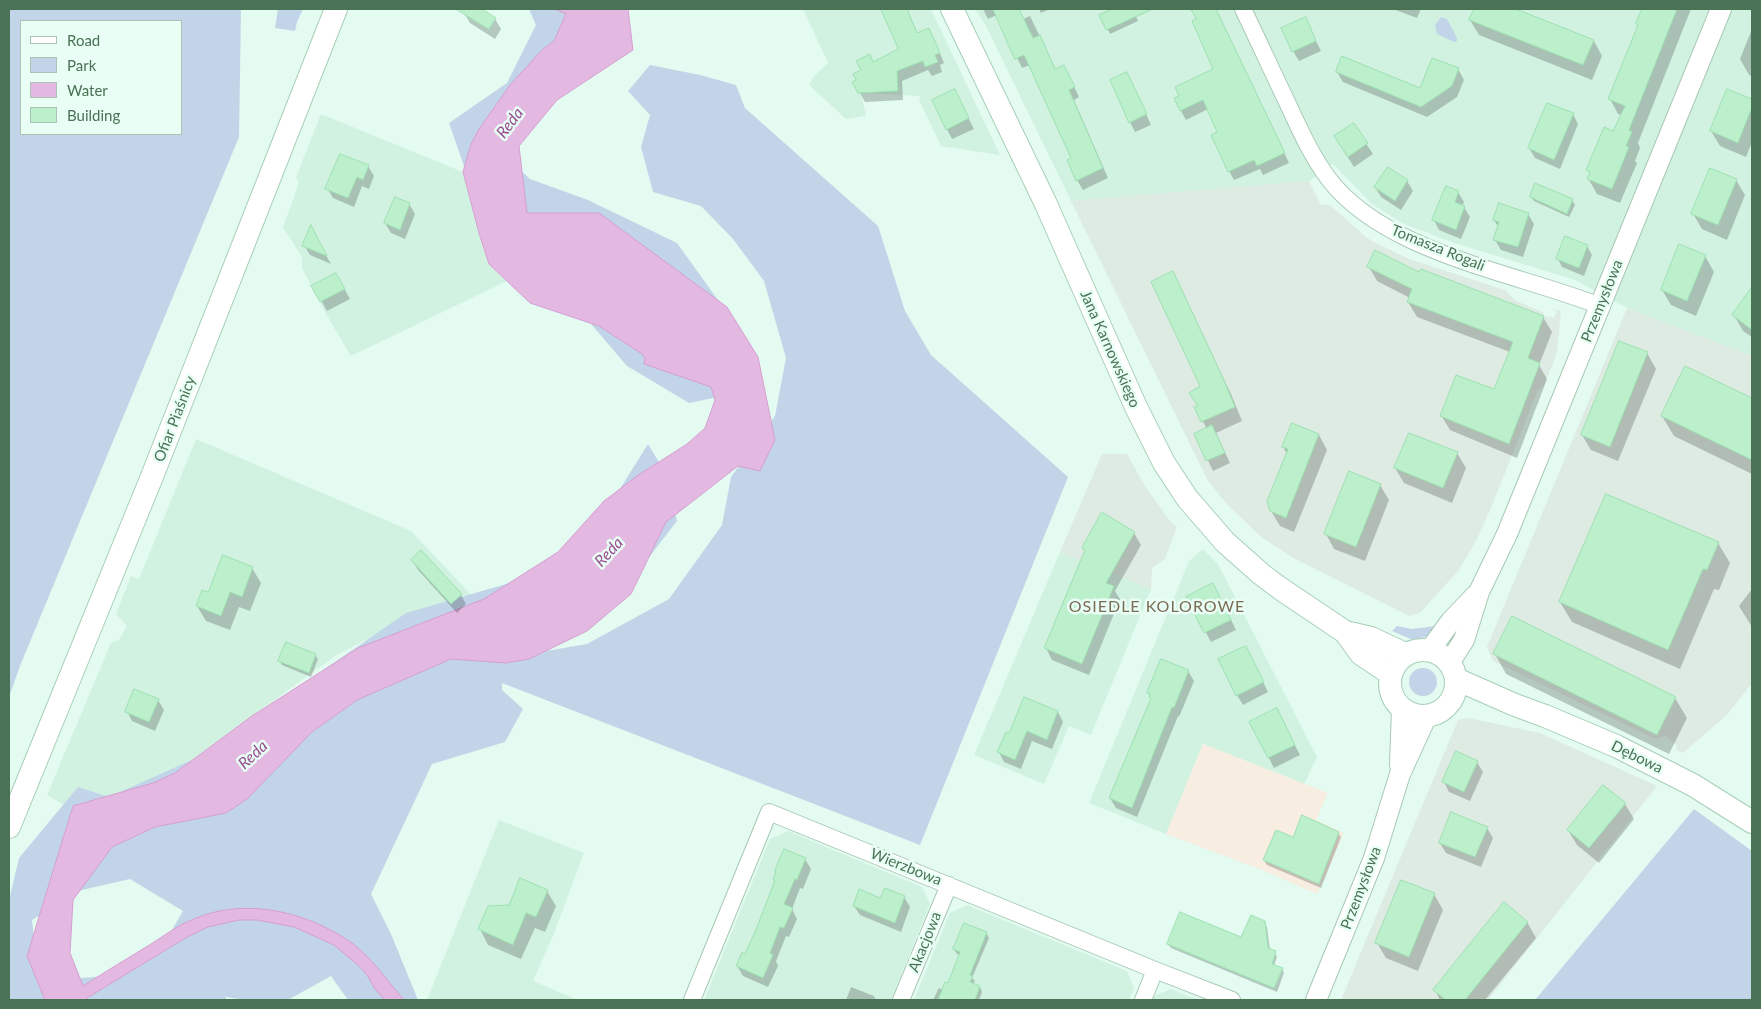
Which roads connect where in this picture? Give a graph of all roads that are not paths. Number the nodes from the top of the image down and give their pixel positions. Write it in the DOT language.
graph roads {
  1 [pos="336,9"];
  2 [pos="952,9"];
  3 [pos="1243,9"];
  4 [pos="1721,9"];
  5 [pos="1600,306"];
  6 [pos="1479,592"];
  7 [pos="1345,632"];
  8 [pos="1430,650"];
  9 [pos="1405,654"];
  10 [pos="1452,671"];
  11 [pos="1391,674"];
  12 [pos="1448,703"];
  13 [pos="1515,705"];
  14 [pos="1402,708"];
  15 [pos="1427,715"];
  16 [pos="1400,774"];
  17 [pos="1752,822"];
  18 [pos="9,827"];
  19 [pos="949,885"];
  20 [pos="1155,970"];
  21 [pos="692,1000"];
  22 [pos="902,1000"];
  23 [pos="1142,1000"];
  24 [pos="1232,1000"];
  25 [pos="1316,1000"];
  1 -- 18 [label="main road, Ofiar Piaśnicy"];
  2 -- 7 [label="main road, Jana Karnowskiego"];
  3 -- 5 [label="street, Tomasza Rogali"];
  4 -- 5 [label="street, Przemysłowa"];
  5 -- 6 [label="street, Przemysłowa"];
  6 -- 8 [label="street, Przemysłowa"];
  6 -- 10 [label="street, Przemysłowa"];
  7 -- 9 [label="main road, Jana Karnowskiego"];
  7 -- 11 [label="main road, Jana Karnowskiego"];
  8 -- 9 [label="main road"];
  8 -- 10 [label="main road"];
  9 -- 11 [label="main road"];
  10 -- 12 [label="main road"];
  10 -- 13 [label="main road, Dębowa"];
  11 -- 14 [label="main road"];
  12 -- 13 [label="main road, Dębowa"];
  12 -- 15 [label="main road"];
  13 -- 17 [label="main road, Dębowa"];
  14 -- 15 [label="main road"];
  14 -- 16 [label="street, Przemysłowa"];
  15 -- 16 [label="street, Przemysłowa"];
  16 -- 25 [label="street, Przemysłowa"];
  19 -- 20 [label="street, Wierzbowa"];
  19 -- 21 [label="street, Wierzbowa"];
  19 -- 22 [label="street, Akacjowa"];
  20 -- 23 [label="street"];
  20 -- 24 [label="street, Wierzbowa"];
}
